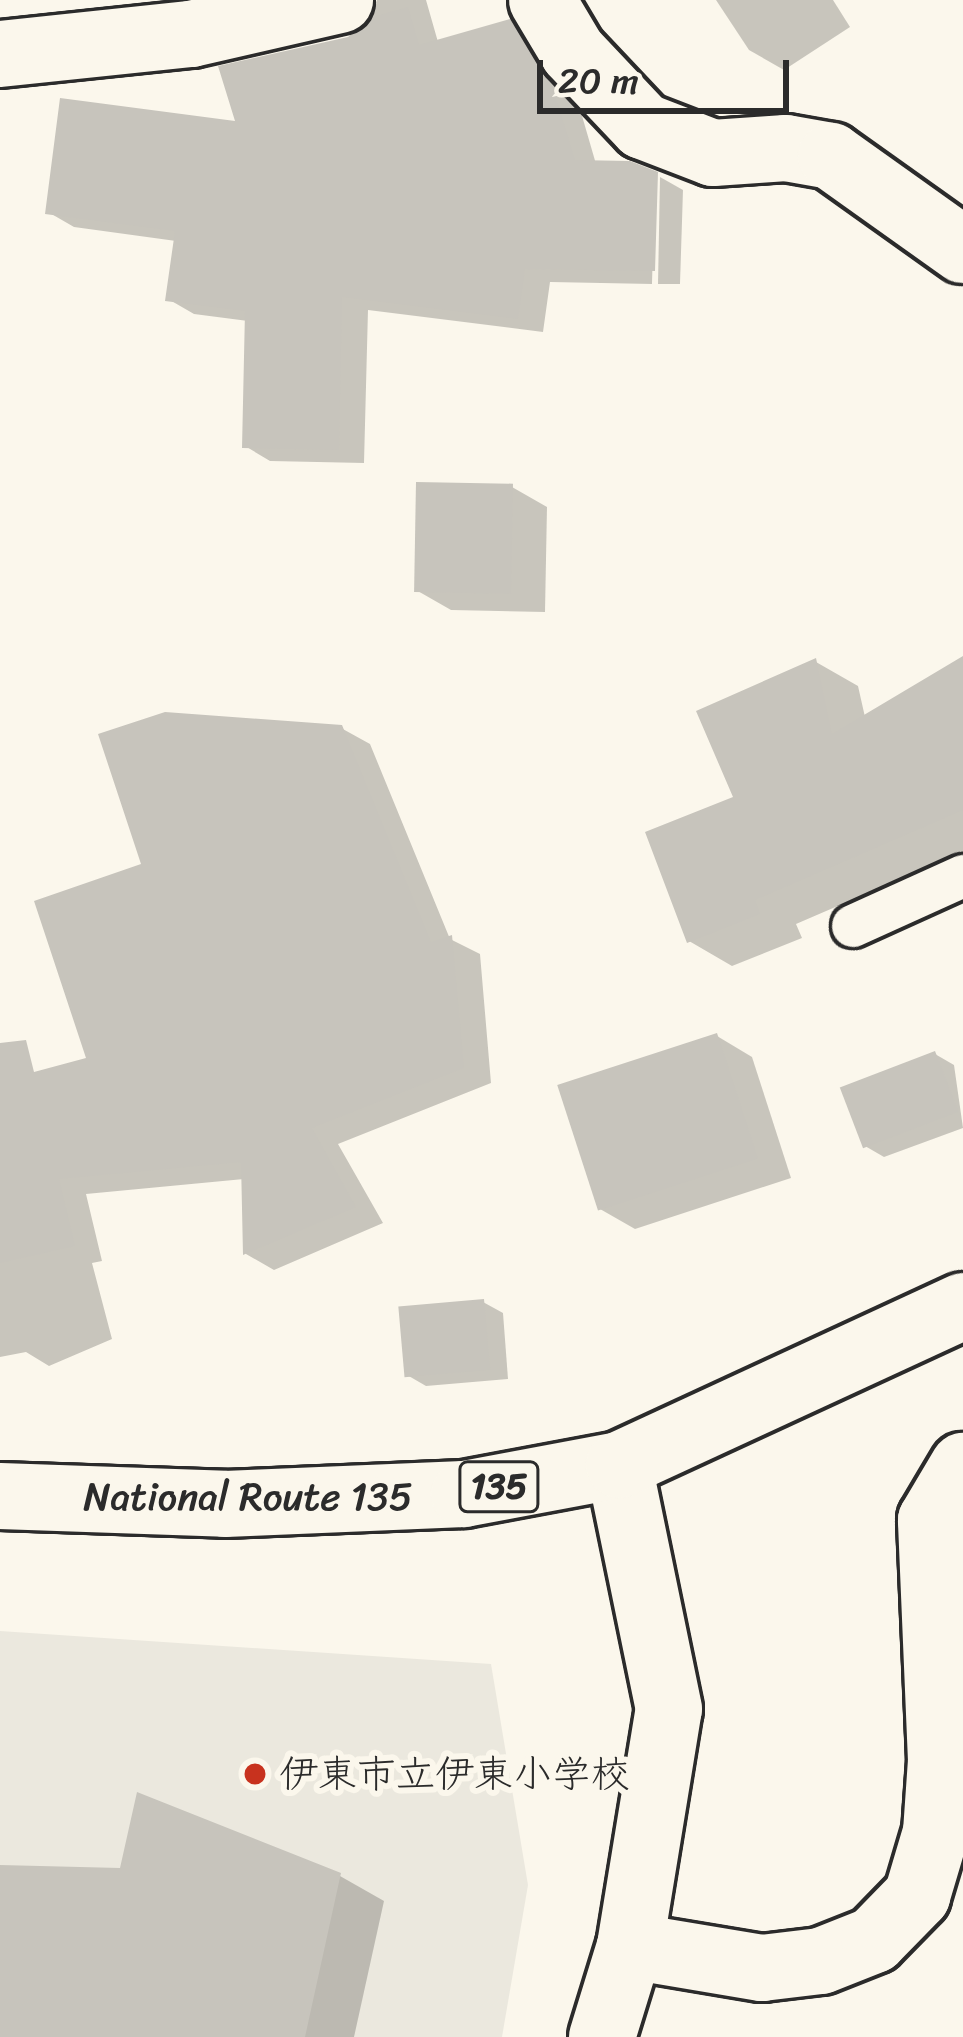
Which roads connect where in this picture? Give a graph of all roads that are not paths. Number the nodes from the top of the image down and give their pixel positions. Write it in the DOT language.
graph roads {
  1 [pos="340,0"];
  2 [pos="542,0"];
  3 [pos="0,53"];
  4 [pos="963,250"];
  5 [pos="963,876"];
  6 [pos="854,926"];
  7 [pos="963,1306"];
  8 [pos="619,1465"];
  9 [pos="963,1466"];
  10 [pos="0,1496"];
  11 [pos="630,1946"];
  12 [pos="602,2037"];
  1 -- 3 [label="main road"];
  2 -- 4 [label="main road"];
  5 -- 6 [label="lane"];
  7 -- 8 [label="main road, National Route 135 / 135"];
  8 -- 10 [label="main road, National Route 135 / 135"];
  8 -- 11 [label="main road"];
  9 -- 11 [label="main road"];
  11 -- 12 [label="main road"];
}
